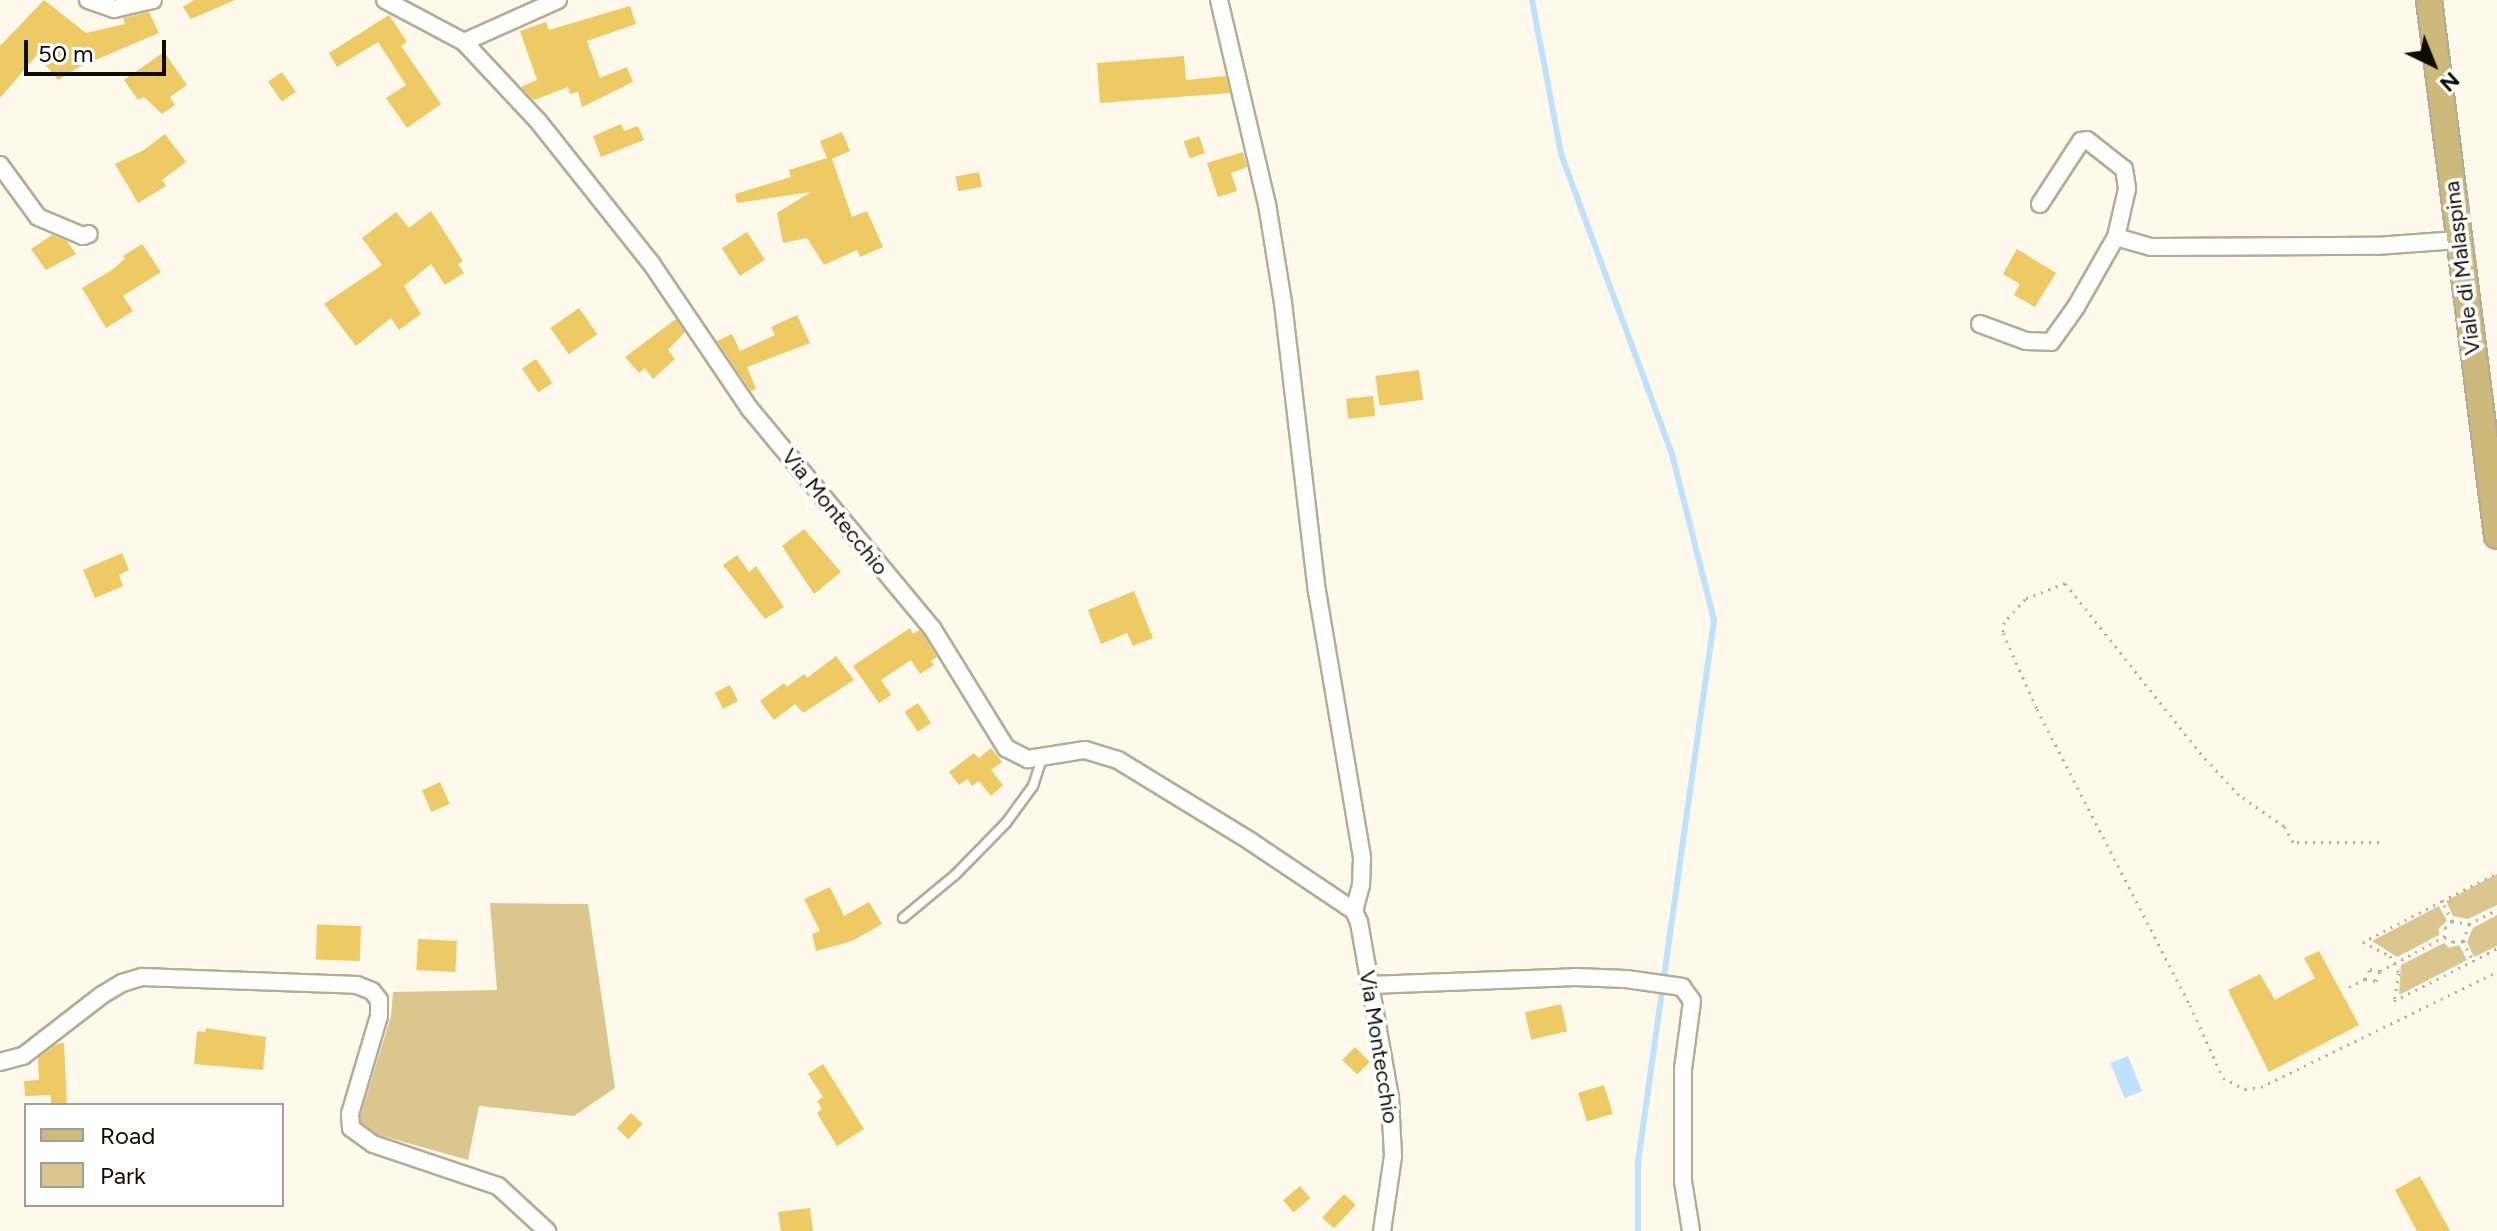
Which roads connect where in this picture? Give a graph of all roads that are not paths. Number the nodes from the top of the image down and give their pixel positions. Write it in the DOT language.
graph roads {
  1 [pos="88,0"];
  2 [pos="153,0"];
  3 [pos="385,0"];
  4 [pos="558,0"];
  5 [pos="1219,0"];
  6 [pos="2429,0"];
  7 [pos="464,42"];
  8 [pos="0,165"];
  9 [pos="2040,204"];
  10 [pos="89,234"];
  11 [pos="2116,237"];
  12 [pos="2458,240"];
  13 [pos="1980,324"];
  14 [pos="2497,536"];
  15 [pos="1042,758"];
  16 [pos="1354,911"];
  17 [pos="903,918"];
  18 [pos="1370,985"];
  19 [pos="0,1062"];
  20 [pos="547,1231"];
  21 [pos="1382,1231"];
  22 [pos="1691,1231"];
  1 -- 2 [label="street"];
  3 -- 7 [label="street, Via Montecchio"];
  4 -- 7 [label="street"];
  5 -- 16 [label="street, Via Montecchio"];
  6 -- 12 [label="main road, Viale di Malaspina"];
  7 -- 15 [label="street, Via Montecchio"];
  8 -- 10 [label="street"];
  9 -- 11 [label="street"];
  11 -- 12 [label="street"];
  11 -- 13 [label="street"];
  12 -- 14 [label="main road, Viale di Malaspina"];
  15 -- 16 [label="street"];
  15 -- 17 [label="lane"];
  16 -- 18 [label="street, Via Montecchio"];
  18 -- 21 [label="street, Via Montecchio"];
  18 -- 22 [label="street"];
  19 -- 20 [label="street"];
}
